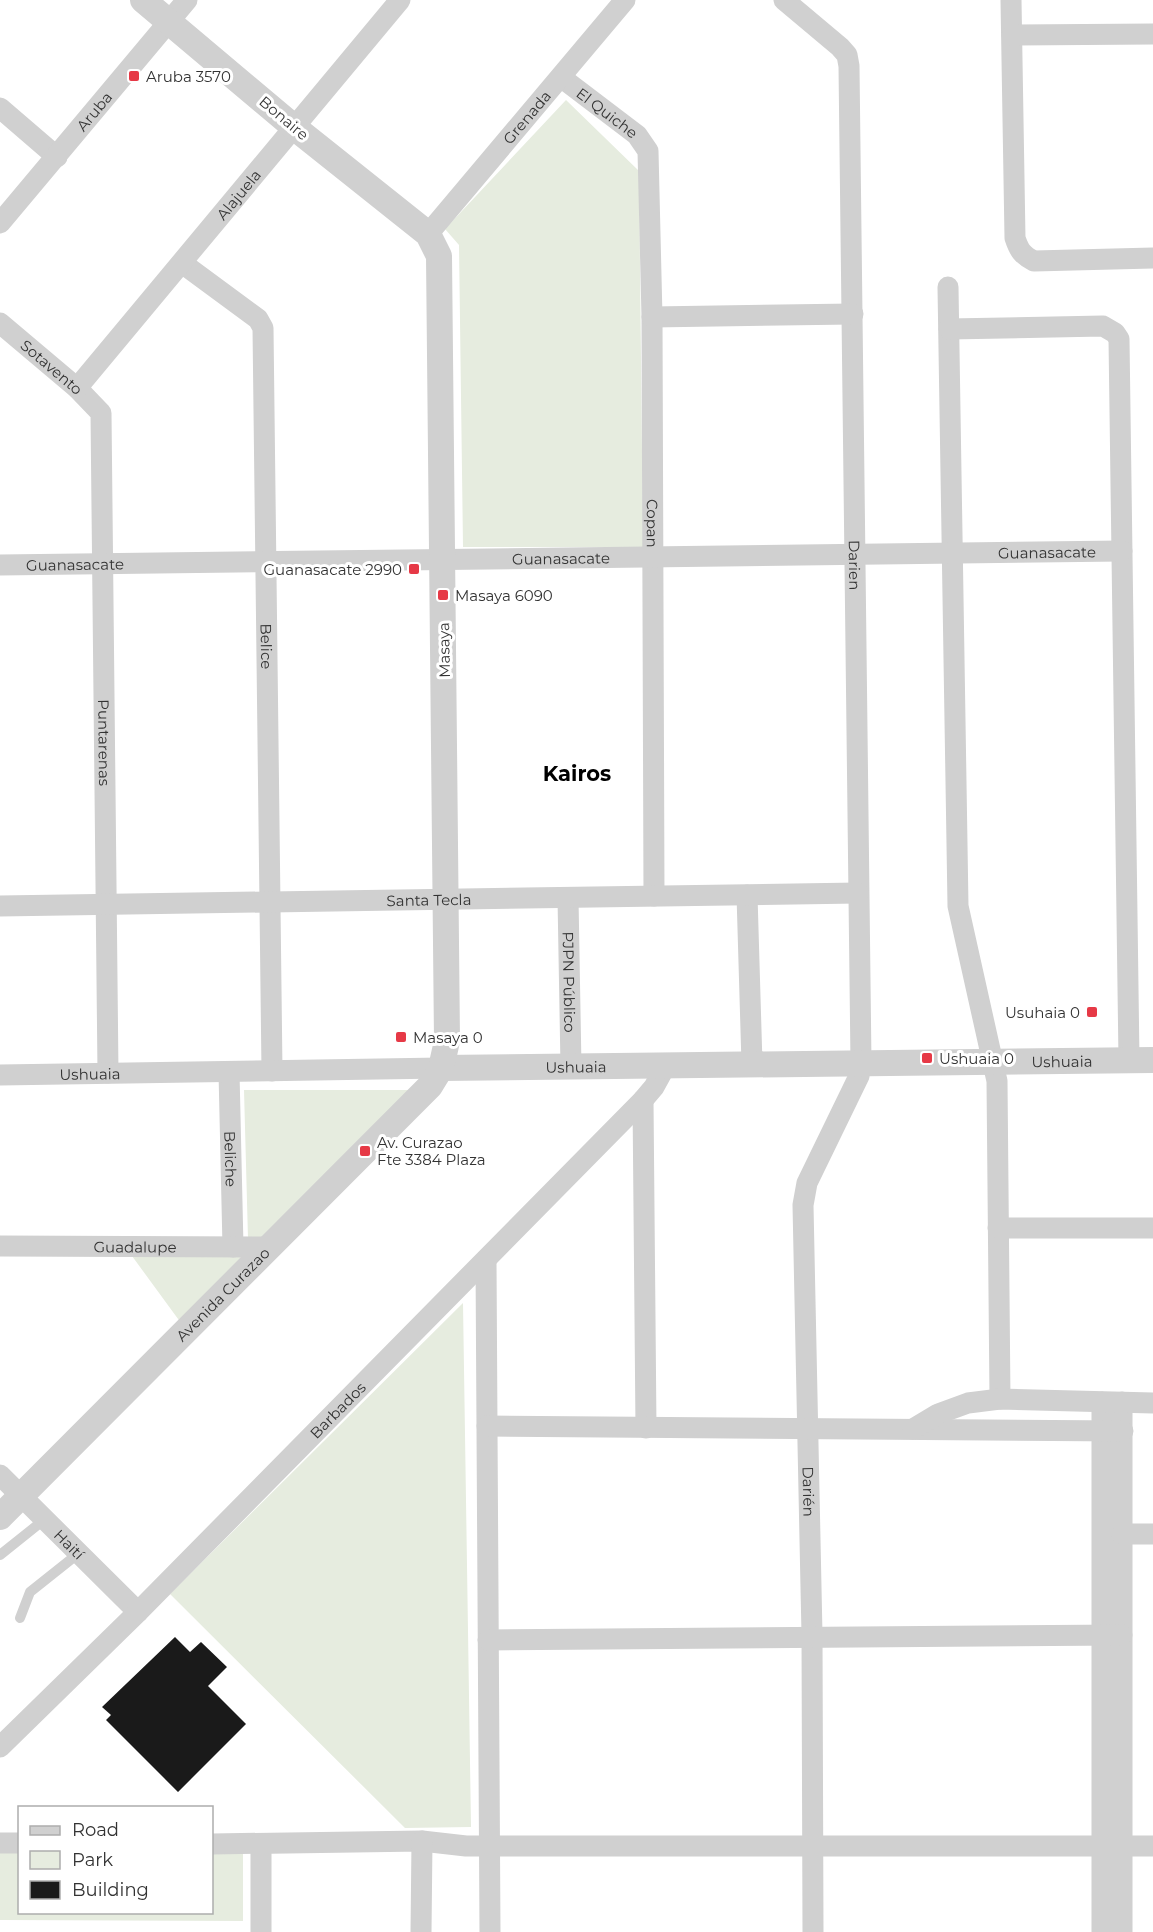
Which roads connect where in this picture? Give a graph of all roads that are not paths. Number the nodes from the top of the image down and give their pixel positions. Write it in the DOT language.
graph roads {
  1 [pos="143,0"];
  2 [pos="188,0"];
  3 [pos="400,0"];
  4 [pos="625,0"];
  5 [pos="784,0"];
  6 [pos="1011,0"];
  7 [pos="169,22"];
  8 [pos="1153,34"];
  9 [pos="1012,35"];
  10 [pos="562,78"];
  11 [pos="0,108"];
  12 [pos="295,128"];
  13 [pos="648,151"];
  14 [pos="57,157"];
  15 [pos="0,224"];
  16 [pos="428,234"];
  17 [pos="1153,258"];
  18 [pos="182,263"];
  19 [pos="948,287"];
  20 [pos="853,314"];
  21 [pos="652,317"];
  22 [pos="0,323"];
  23 [pos="949,329"];
  24 [pos="77,388"];
  25 [pos="101,412"];
  26 [pos="1122,551"];
  27 [pos="854,555"];
  28 [pos="951,555"];
  29 [pos="653,557"];
  30 [pos="442,561"];
  31 [pos="266,563"];
  32 [pos="102,564"];
  33 [pos="0,565"];
  34 [pos="858,893"];
  35 [pos="747,895"];
  36 [pos="654,896"];
  37 [pos="568,898"];
  38 [pos="447,899"];
  39 [pos="271,902"];
  40 [pos="106,904"];
  41 [pos="0,906"];
  42 [pos="1141,1060"];
  43 [pos="861,1063"];
  44 [pos="994,1063"];
  45 [pos="753,1064"];
  46 [pos="665,1066"];
  47 [pos="572,1067"];
  48 [pos="441,1068"];
  49 [pos="272,1071"];
  50 [pos="229,1072"];
  51 [pos="108,1073"];
  52 [pos="0,1075"];
  53 [pos="643,1100"];
  54 [pos="998,1228"];
  55 [pos="1153,1228"];
  56 [pos="0,1246"];
  57 [pos="233,1247"];
  58 [pos="270,1247"];
  59 [pos="486,1260"];
  60 [pos="1000,1399"];
  61 [pos="1112,1402"];
  62 [pos="1153,1402"];
  63 [pos="487,1426"];
  64 [pos="646,1428"];
  65 [pos="807,1429"];
  66 [pos="912,1430"];
  67 [pos="1112,1431"];
  68 [pos="0,1476"];
  69 [pos="20,1497"];
  70 [pos="0,1517"];
  71 [pos="45,1519"];
  72 [pos="1122,1534"];
  73 [pos="1153,1534"];
  74 [pos="79,1553"];
  75 [pos="0,1554"];
  76 [pos="138,1612"];
  77 [pos="20,1618"];
  78 [pos="812,1635"];
  79 [pos="1112,1635"];
  80 [pos="489,1640"];
  81 [pos="0,1747"];
  82 [pos="422,1841"];
  83 [pos="0,1843"];
  84 [pos="18,1843"];
  85 [pos="213,1844"];
  86 [pos="261,1844"];
  87 [pos="490,1846"];
  88 [pos="812,1846"];
  89 [pos="1112,1846"];
  90 [pos="1153,1846"];
  91 [pos="261,1932"];
  92 [pos="421,1932"];
  93 [pos="490,1932"];
  94 [pos="813,1932"];
  95 [pos="1102,1932"];
  96 [pos="1122,1932"];
  1 -- 7 [label="street, Bonaire"];
  2 -- 7 [label="street, Aruba"];
  3 -- 12 [label="street, Alajuela"];
  4 -- 10 [label="street, Grenada"];
  5 -- 20 [label="street, Darien"];
  6 -- 9 [label="street"];
  7 -- 12 [label="street, Bonaire"];
  7 -- 14 [label="street, Aruba"];
  8 -- 9 [label="street"];
  9 -- 17 [label="street"];
  10 -- 13 [label="street, El Quiche"];
  10 -- 16 [label="street, Grenada"];
  11 -- 14 [label="street"];
  12 -- 16 [label="street, Bonaire"];
  12 -- 18 [label="street, Alajuela"];
  13 -- 21 [label="street, Copan"];
  14 -- 15 [label="street, Aruba"];
  16 -- 30 [label="street, Masaya"];
  18 -- 24 [label="street, Alajuela"];
  18 -- 31 [label="street, Belice"];
  19 -- 23 [label="street"];
  20 -- 21 [label="street"];
  20 -- 27 [label="street, Darien"];
  21 -- 29 [label="street, Copan"];
  22 -- 24 [label="street, Sotavento"];
  23 -- 26 [label="street"];
  23 -- 28 [label="street"];
  24 -- 25 [label="street, Sotavento"];
  25 -- 32 [label="street, Puntarenas"];
  26 -- 28 [label="street, Guanasacate"];
  26 -- 42 [label="street"];
  27 -- 28 [label="street, Guanasacate"];
  27 -- 29 [label="street, Guanasacate"];
  27 -- 34 [label="street, Darien"];
  28 -- 44 [label="street"];
  29 -- 30 [label="street, Guanasacate"];
  29 -- 36 [label="street, Copan"];
  30 -- 31 [label="street, Guanasacate"];
  30 -- 38 [label="street, Masaya"];
  31 -- 32 [label="street, Guanasacate"];
  31 -- 39 [label="street, Belice"];
  32 -- 33 [label="street, Guanasacate"];
  32 -- 40 [label="street, Puntarenas"];
  34 -- 35 [label="street, Santa Tecla"];
  34 -- 43 [label="street, Darien"];
  35 -- 36 [label="street, Santa Tecla"];
  35 -- 45 [label="street"];
  36 -- 37 [label="street, Santa Tecla"];
  37 -- 38 [label="street, Santa Tecla"];
  37 -- 47 [label="street, PJPN Público"];
  38 -- 39 [label="street, Santa Tecla"];
  38 -- 48 [label="street, Masaya"];
  39 -- 40 [label="street, Santa Tecla"];
  39 -- 49 [label="street, Belice"];
  40 -- 41 [label="street, Santa Tecla"];
  40 -- 51 [label="street, Puntarenas"];
  42 -- 44 [label="street, Ushuaia"];
  43 -- 44 [label="street, Ushuaia"];
  43 -- 45 [label="street, Ushuaia"];
  43 -- 65 [label="street, Darién"];
  44 -- 54 [label="street"];
  45 -- 46 [label="street, Ushuaia"];
  46 -- 47 [label="street, Ushuaia"];
  46 -- 53 [label="street, Barbados"];
  47 -- 48 [label="street, Ushuaia"];
  48 -- 49 [label="street, Ushuaia"];
  48 -- 58 [label="street, Avenida Curazao"];
  49 -- 50 [label="street, Ushuaia"];
  50 -- 51 [label="street, Ushuaia"];
  50 -- 57 [label="street, Beliche"];
  51 -- 52 [label="street, Ushuaia"];
  53 -- 59 [label="street, Barbados"];
  53 -- 64 [label="street"];
  54 -- 55 [label="street"];
  54 -- 60 [label="street"];
  56 -- 57 [label="street, Guadalupe"];
  57 -- 58 [label="street, Guadalupe"];
  58 -- 69 [label="street, Avenida Curazao"];
  59 -- 63 [label="street"];
  59 -- 76 [label="street, Barbados"];
  60 -- 61 [label="street"];
  60 -- 66 [label="street"];
  61 -- 62 [label="street"];
  61 -- 67 [label="street"];
  63 -- 64 [label="street"];
  63 -- 80 [label="street"];
  64 -- 65 [label="street"];
  65 -- 66 [label="street"];
  65 -- 78 [label="street, Darién"];
  66 -- 67 [label="street"];
  67 -- 72 [label="street"];
  67 -- 79 [label="street"];
  68 -- 69 [label="street, Haití"];
  69 -- 70 [label="street, Avenida Curazao"];
  69 -- 71 [label="street, Haití"];
  71 -- 74 [label="street, Haití"];
  71 -- 75 [label="lane"];
  72 -- 73 [label="street"];
  72 -- 79 [label="street"];
  74 -- 76 [label="street, Haití"];
  74 -- 77 [label="lane"];
  76 -- 81 [label="street, Barbados"];
  78 -- 79 [label="street"];
  78 -- 80 [label="street"];
  78 -- 88 [label="street, Darién"];
  79 -- 89 [label="street"];
  80 -- 87 [label="street"];
  82 -- 86 [label="street"];
  82 -- 87 [label="street"];
  82 -- 92 [label="street"];
  83 -- 84 [label="street"];
  85 -- 86 [label="street"];
  86 -- 91 [label="street"];
  87 -- 88 [label="street"];
  87 -- 93 [label="street"];
  88 -- 89 [label="street"];
  88 -- 94 [label="street, Darién"];
  89 -- 90 [label="street"];
  89 -- 95 [label="street"];
  89 -- 96 [label="street"];
}
